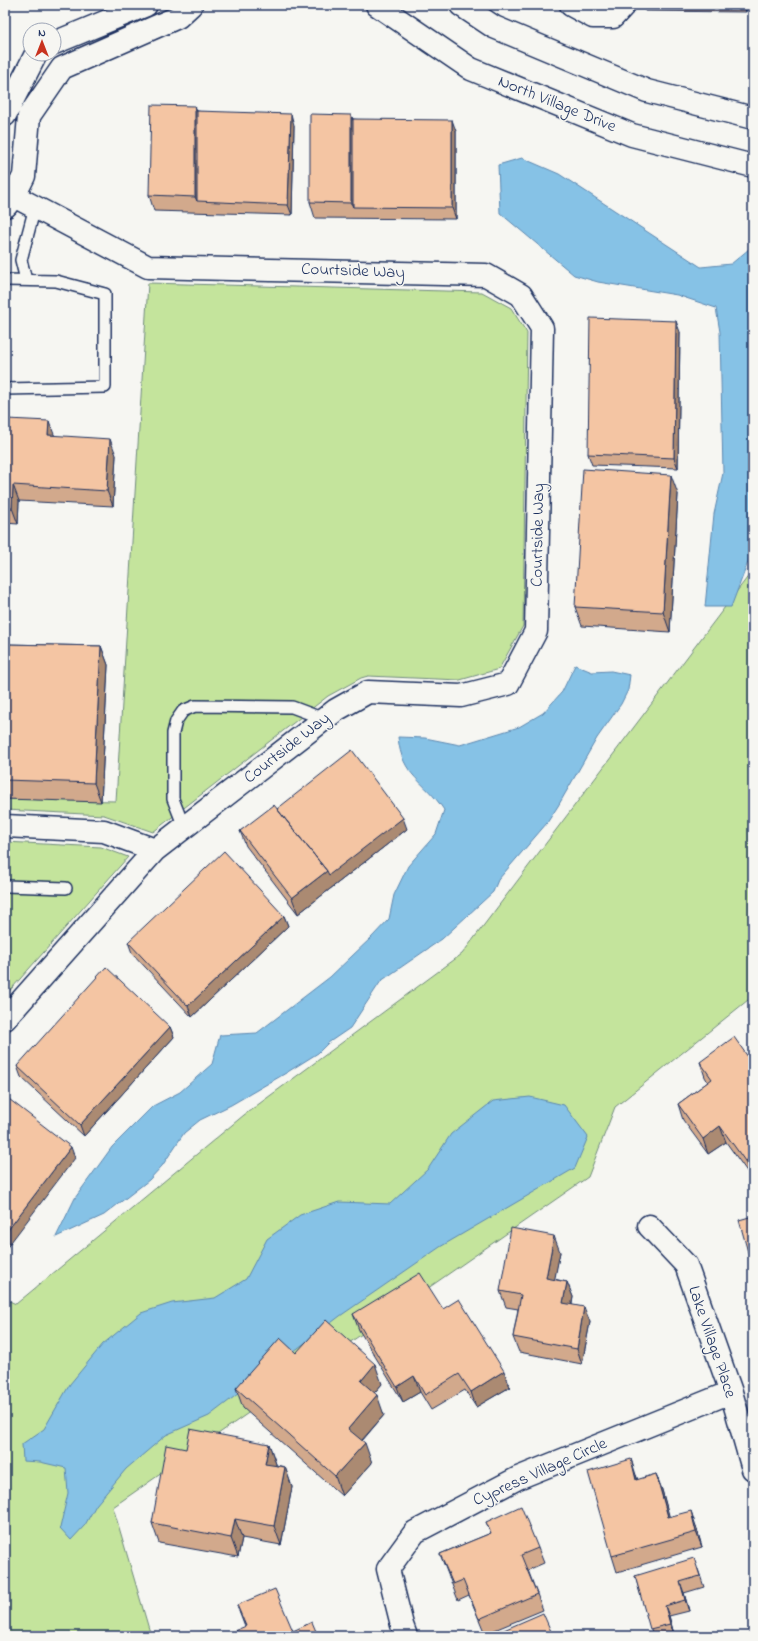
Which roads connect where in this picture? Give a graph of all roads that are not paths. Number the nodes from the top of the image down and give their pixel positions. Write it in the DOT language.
graph roads {
  1 [pos="146,5"];
  2 [pos="190,5"];
  3 [pos="377,5"];
  4 [pos="460,5"];
  5 [pos="571,5"];
  6 [pos="624,5"];
  7 [pos="62,40"];
  8 [pos="32,62"];
  9 [pos="5,115"];
  10 [pos="753,118"];
  11 [pos="753,166"];
  12 [pos="8,197"];
  13 [pos="35,207"];
  14 [pos="5,280"];
  15 [pos="26,280"];
  16 [pos="5,389"];
  17 [pos="324,719"];
  18 [pos="5,826"];
  19 [pos="184,827"];
  20 [pos="155,850"];
  21 [pos="66,888"];
  22 [pos="7,889"];
  23 [pos="5,1019"];
  24 [pos="650,1226"];
  25 [pos="731,1392"];
  26 [pos="753,1469"];
  27 [pos="406,1636"];
  1 -- 7 [label="street"];
  2 -- 12 [label="street"];
  3 -- 11 [label="street, North Village Drive"];
  4 -- 10 [label="street"];
  5 -- 6 [label="street"];
  8 -- 9 [label="street"];
  12 -- 13 [label="street, Courtside Way"];
  13 -- 15 [label="lane"];
  13 -- 17 [label="street, Courtside Way"];
  14 -- 15 [label="lane"];
  15 -- 16 [label="lane"];
  17 -- 19 [label="street, Courtside Way"];
  17 -- 19 [label="lane"];
  18 -- 20 [label="street"];
  19 -- 20 [label="street, Courtside Way"];
  20 -- 23 [label="street, Courtside Way"];
  21 -- 22 [label="lane"];
  24 -- 25 [label="street, Lake Village Place"];
  25 -- 26 [label="street, Lake Village Place"];
  25 -- 27 [label="street, Cypress Village Circle"];
}
